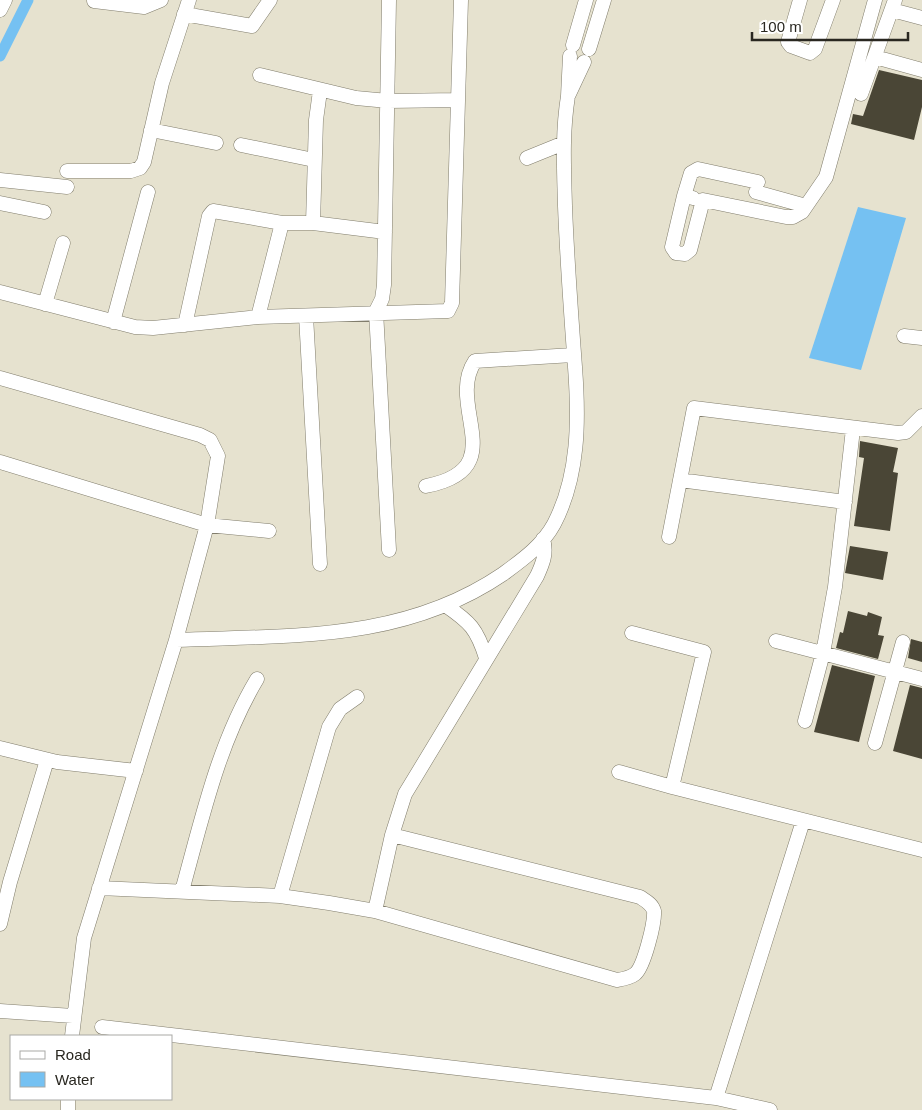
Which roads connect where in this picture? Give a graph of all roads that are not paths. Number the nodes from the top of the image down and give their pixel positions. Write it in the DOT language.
graph roads {
  1 [pos="5,0"];
  2 [pos="160,0"];
  3 [pos="189,0"];
  4 [pos="270,0"];
  5 [pos="389,0"];
  6 [pos="461,0"];
  7 [pos="586,0"];
  8 [pos="604,0"];
  9 [pos="800,0"];
  10 [pos="832,0"];
  11 [pos="875,0"];
  12 [pos="94,1"];
  13 [pos="894,5"];
  14 [pos="0,10"];
  15 [pos="184,14"];
  16 [pos="922,18"];
  17 [pos="875,58"];
  18 [pos="922,70"];
  19 [pos="260,75"];
  20 [pos="320,91"];
  21 [pos="861,94"];
  22 [pos="568,96"];
  23 [pos="458,100"];
  24 [pos="388,101"];
  25 [pos="151,130"];
  26 [pos="216,142"];
  27 [pos="564,144"];
  28 [pos="241,145"];
  29 [pos="528,158"];
  30 [pos="314,160"];
  31 [pos="67,171"];
  32 [pos="0,180"];
  33 [pos="758,182"];
  34 [pos="67,187"];
  35 [pos="148,192"];
  36 [pos="684,196"];
  37 [pos="703,200"];
  38 [pos="0,203"];
  39 [pos="806,206"];
  40 [pos="752,209"];
  41 [pos="44,212"];
  42 [pos="282,223"];
  43 [pos="313,224"];
  44 [pos="385,232"];
  45 [pos="62,243"];
  46 [pos="0,292"];
  47 [pos="45,304"];
  48 [pos="376,311"];
  49 [pos="258,316"];
  50 [pos="306,316"];
  51 [pos="113,322"];
  52 [pos="185,325"];
  53 [pos="904,336"];
  54 [pos="922,338"];
  55 [pos="573,355"];
  56 [pos="0,378"];
  57 [pos="922,416"];
  58 [pos="853,429"];
  59 [pos="0,462"];
  60 [pos="680,480"];
  61 [pos="426,486"];
  62 [pos="846,502"];
  63 [pos="207,525"];
  64 [pos="269,531"];
  65 [pos="669,537"];
  66 [pos="543,539"];
  67 [pos="389,550"];
  68 [pos="320,564"];
  69 [pos="445,605"];
  70 [pos="632,633"];
  71 [pos="176,640"];
  72 [pos="776,640"];
  73 [pos="903,642"];
  74 [pos="823,653"];
  75 [pos="486,658"];
  76 [pos="895,672"];
  77 [pos="922,678"];
  78 [pos="257,679"];
  79 [pos="357,697"];
  80 [pos="805,721"];
  81 [pos="875,743"];
  82 [pos="0,748"];
  83 [pos="46,760"];
  84 [pos="136,771"];
  85 [pos="619,772"];
  86 [pos="672,787"];
  87 [pos="803,821"];
  88 [pos="392,835"];
  89 [pos="922,850"];
  90 [pos="99,888"];
  91 [pos="182,891"];
  92 [pos="280,896"];
  93 [pos="375,911"];
  94 [pos="0,924"];
  95 [pos="0,1011"];
  96 [pos="73,1016"];
  97 [pos="102,1027"];
  98 [pos="72,1035"];
  99 [pos="171,1035"];
  100 [pos="172,1035"];
  101 [pos="716,1098"];
  102 [pos="770,1110"];
  1 -- 14 [label="street"];
  2 -- 12 [label="street"];
  3 -- 15 [label="street"];
  4 -- 15 [label="street"];
  5 -- 24 [label="street"];
  6 -- 23 [label="street"];
  7 -- 22 [label="street"];
  8 -- 22 [label="street"];
  9 -- 10 [label="street"];
  11 -- 39 [label="street"];
  13 -- 16 [label="street"];
  13 -- 17 [label="street"];
  15 -- 25 [label="street"];
  17 -- 18 [label="street"];
  17 -- 21 [label="street"];
  19 -- 20 [label="street"];
  20 -- 24 [label="street"];
  20 -- 30 [label="street"];
  22 -- 27 [label="street"];
  23 -- 24 [label="street"];
  23 -- 48 [label="street"];
  24 -- 44 [label="street"];
  25 -- 26 [label="street"];
  25 -- 31 [label="street"];
  27 -- 29 [label="street"];
  27 -- 55 [label="street"];
  28 -- 30 [label="street"];
  30 -- 43 [label="street"];
  32 -- 34 [label="street"];
  33 -- 36 [label="street"];
  33 -- 39 [label="street"];
  33 -- 40 [label="street"];
  35 -- 51 [label="street"];
  36 -- 37 [label="street"];
  36 -- 37 [label="street"];
  37 -- 40 [label="street"];
  38 -- 41 [label="street"];
  39 -- 40 [label="street"];
  42 -- 43 [label="street"];
  42 -- 49 [label="street"];
  42 -- 52 [label="street"];
  43 -- 44 [label="street"];
  44 -- 48 [label="street"];
  45 -- 47 [label="street"];
  46 -- 47 [label="street"];
  47 -- 51 [label="street"];
  48 -- 50 [label="street"];
  48 -- 67 [label="street"];
  49 -- 50 [label="street"];
  49 -- 52 [label="street"];
  50 -- 68 [label="street"];
  51 -- 52 [label="street"];
  53 -- 54 [label="street"];
  55 -- 61 [label="street"];
  55 -- 66 [label="street"];
  56 -- 63 [label="street"];
  57 -- 58 [label="street"];
  58 -- 60 [label="street"];
  58 -- 62 [label="street"];
  59 -- 63 [label="street"];
  60 -- 62 [label="street"];
  60 -- 65 [label="street"];
  62 -- 74 [label="street"];
  63 -- 64 [label="street"];
  63 -- 71 [label="street"];
  66 -- 69 [label="street"];
  66 -- 75 [label="street"];
  69 -- 71 [label="street"];
  69 -- 75 [label="street"];
  70 -- 86 [label="street"];
  71 -- 84 [label="street"];
  72 -- 74 [label="street"];
  73 -- 76 [label="street"];
  74 -- 76 [label="street"];
  74 -- 80 [label="street"];
  75 -- 88 [label="street"];
  76 -- 77 [label="street"];
  76 -- 81 [label="street"];
  78 -- 91 [label="street"];
  79 -- 92 [label="street"];
  82 -- 83 [label="street"];
  83 -- 84 [label="street"];
  83 -- 94 [label="street"];
  84 -- 90 [label="street"];
  85 -- 86 [label="street"];
  86 -- 87 [label="street"];
  87 -- 89 [label="street"];
  87 -- 101 [label="street"];
  88 -- 93 [label="street"];
  88 -- 93 [label="street"];
  90 -- 91 [label="street"];
  90 -- 96 [label="street"];
  91 -- 92 [label="street"];
  92 -- 93 [label="street"];
  95 -- 96 [label="street"];
  96 -- 98 [label="street"];
  97 -- 99 [label="street"];
  100 -- 101 [label="street"];
  101 -- 102 [label="street"];
}
